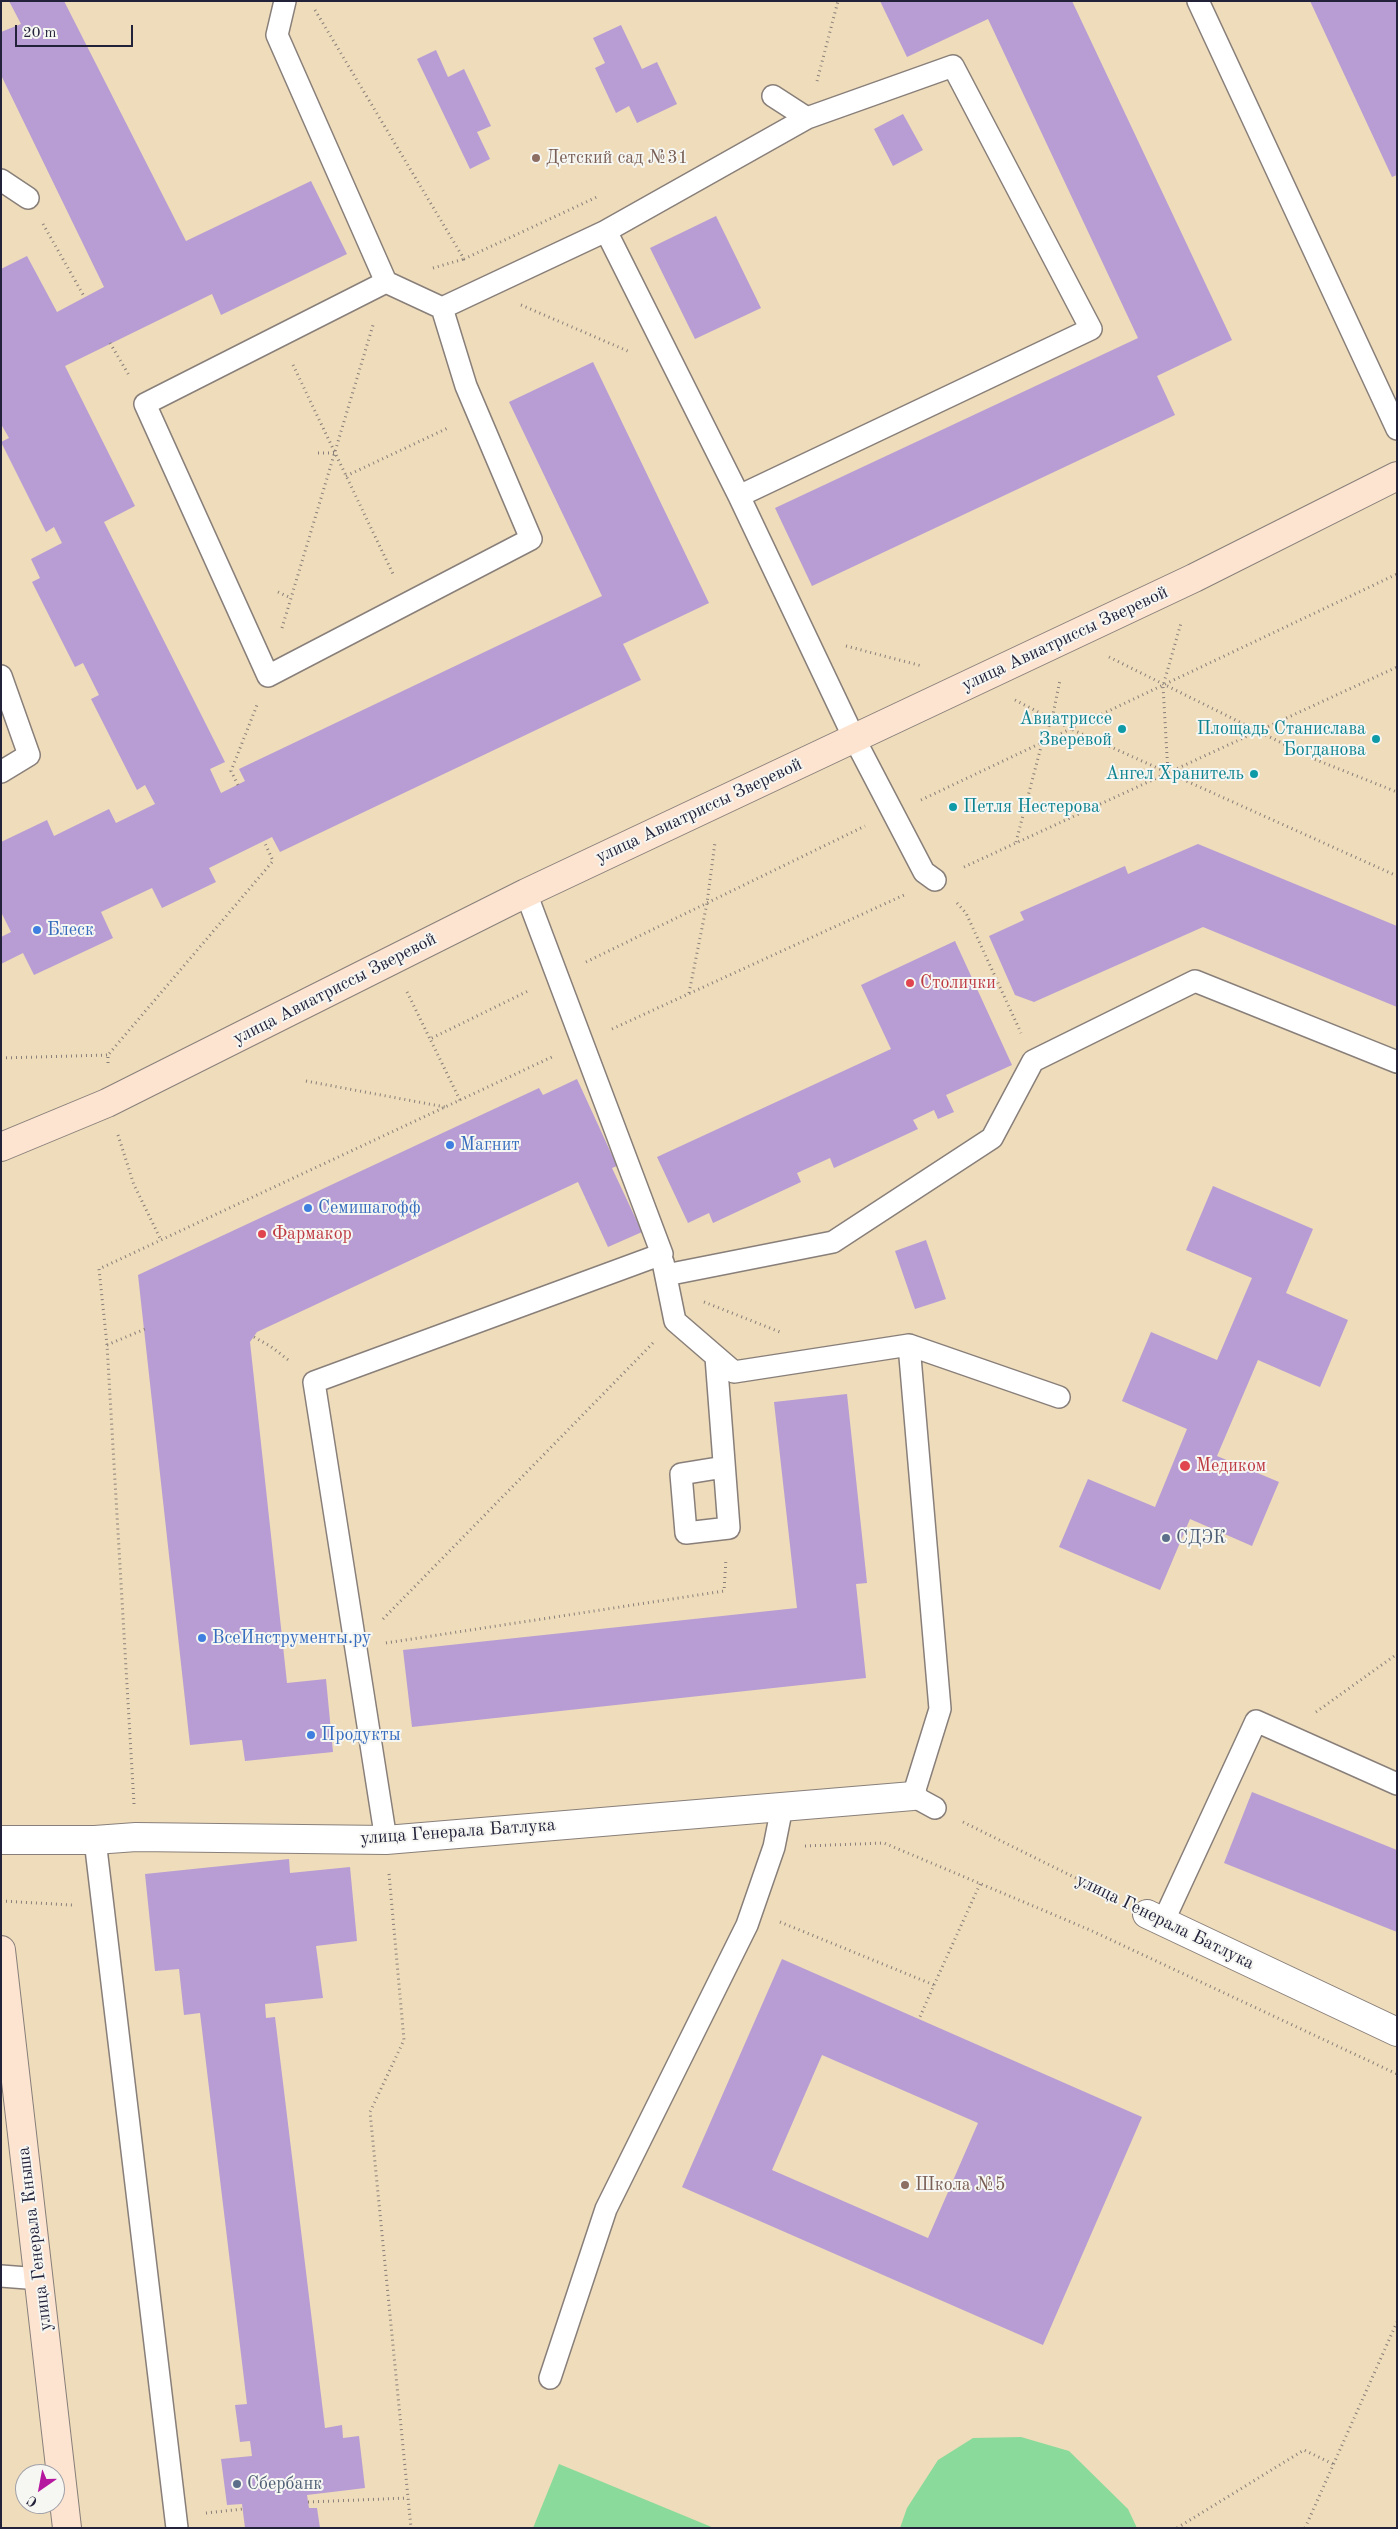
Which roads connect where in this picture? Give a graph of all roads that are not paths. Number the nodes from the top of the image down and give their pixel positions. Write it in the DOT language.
graph roads {
  1 [pos="285,1"];
  2 [pos="1198,1"];
  3 [pos="773,96"];
  4 [pos="807,118"];
  5 [pos="1,180"];
  6 [pos="28,198"];
  7 [pos="606,231"];
  8 [pos="386,282"];
  9 [pos="442,308"];
  10 [pos="1397,429"];
  11 [pos="1397,476"];
  12 [pos="738,496"];
  13 [pos="1,676"];
  14 [pos="854,738"];
  15 [pos="1,772"];
  16 [pos="935,880"];
  17 [pos="526,893"];
  18 [pos="1397,1062"];
  19 [pos="1,1147"];
  20 [pos="662,1254"];
  21 [pos="667,1281"];
  22 [pos="909,1346"];
  23 [pos="716,1356"];
  24 [pos="1060,1397"];
  25 [pos="724,1467"];
  26 [pos="1397,1784"];
  27 [pos="924,1802"];
  28 [pos="782,1807"];
  29 [pos="1,1840"];
  30 [pos="95,1840"];
  31 [pos="386,1840"];
  32 [pos="1155,1918"];
  33 [pos="1,1950"];
  34 [pos="1397,2032"];
  35 [pos="1,2276"];
  36 [pos="40,2279"];
  37 [pos="550,2378"];
  38 [pos="177,2522"];
  39 [pos="67,2528"];
  1 -- 8 [label="lane"];
  2 -- 10 [label="lane"];
  3 -- 4 [label="lane"];
  4 -- 7 [label="lane"];
  4 -- 12 [label="lane"];
  5 -- 6 [label="lane"];
  7 -- 9 [label="lane"];
  7 -- 12 [label="lane"];
  8 -- 9 [label="lane"];
  8 -- 9 [label="lane"];
  11 -- 14 [label="street, улица Авиатриссы Зверевой"];
  12 -- 14 [label="lane"];
  13 -- 15 [label="lane"];
  14 -- 16 [label="lane"];
  14 -- 17 [label="street, улица Авиатриссы Зверевой"];
  17 -- 19 [label="street, улица Авиатриссы Зверевой"];
  17 -- 20 [label="lane"];
  18 -- 21 [label="lane"];
  20 -- 21 [label="lane"];
  20 -- 31 [label="lane"];
  21 -- 23 [label="lane"];
  22 -- 23 [label="lane"];
  22 -- 24 [label="lane"];
  22 -- 27 [label="lane"];
  23 -- 25 [label="lane"];
  25 -- 25 [label="lane"];
  26 -- 32 [label="lane"];
  27 -- 28 [label="street, улица Генерала Батлука"];
  28 -- 31 [label="street, улица Генерала Батлука"];
  28 -- 37 [label="lane"];
  29 -- 30 [label="street, улица Генерала Батлука"];
  30 -- 31 [label="street, улица Генерала Батлука"];
  30 -- 38 [label="lane"];
  32 -- 34 [label="street, улица Генерала Батлука"];
  33 -- 36 [label="street, улица Генерала Кныша"];
  35 -- 36 [label="lane"];
  36 -- 39 [label="street, улица Генерала Кныша"];
}
